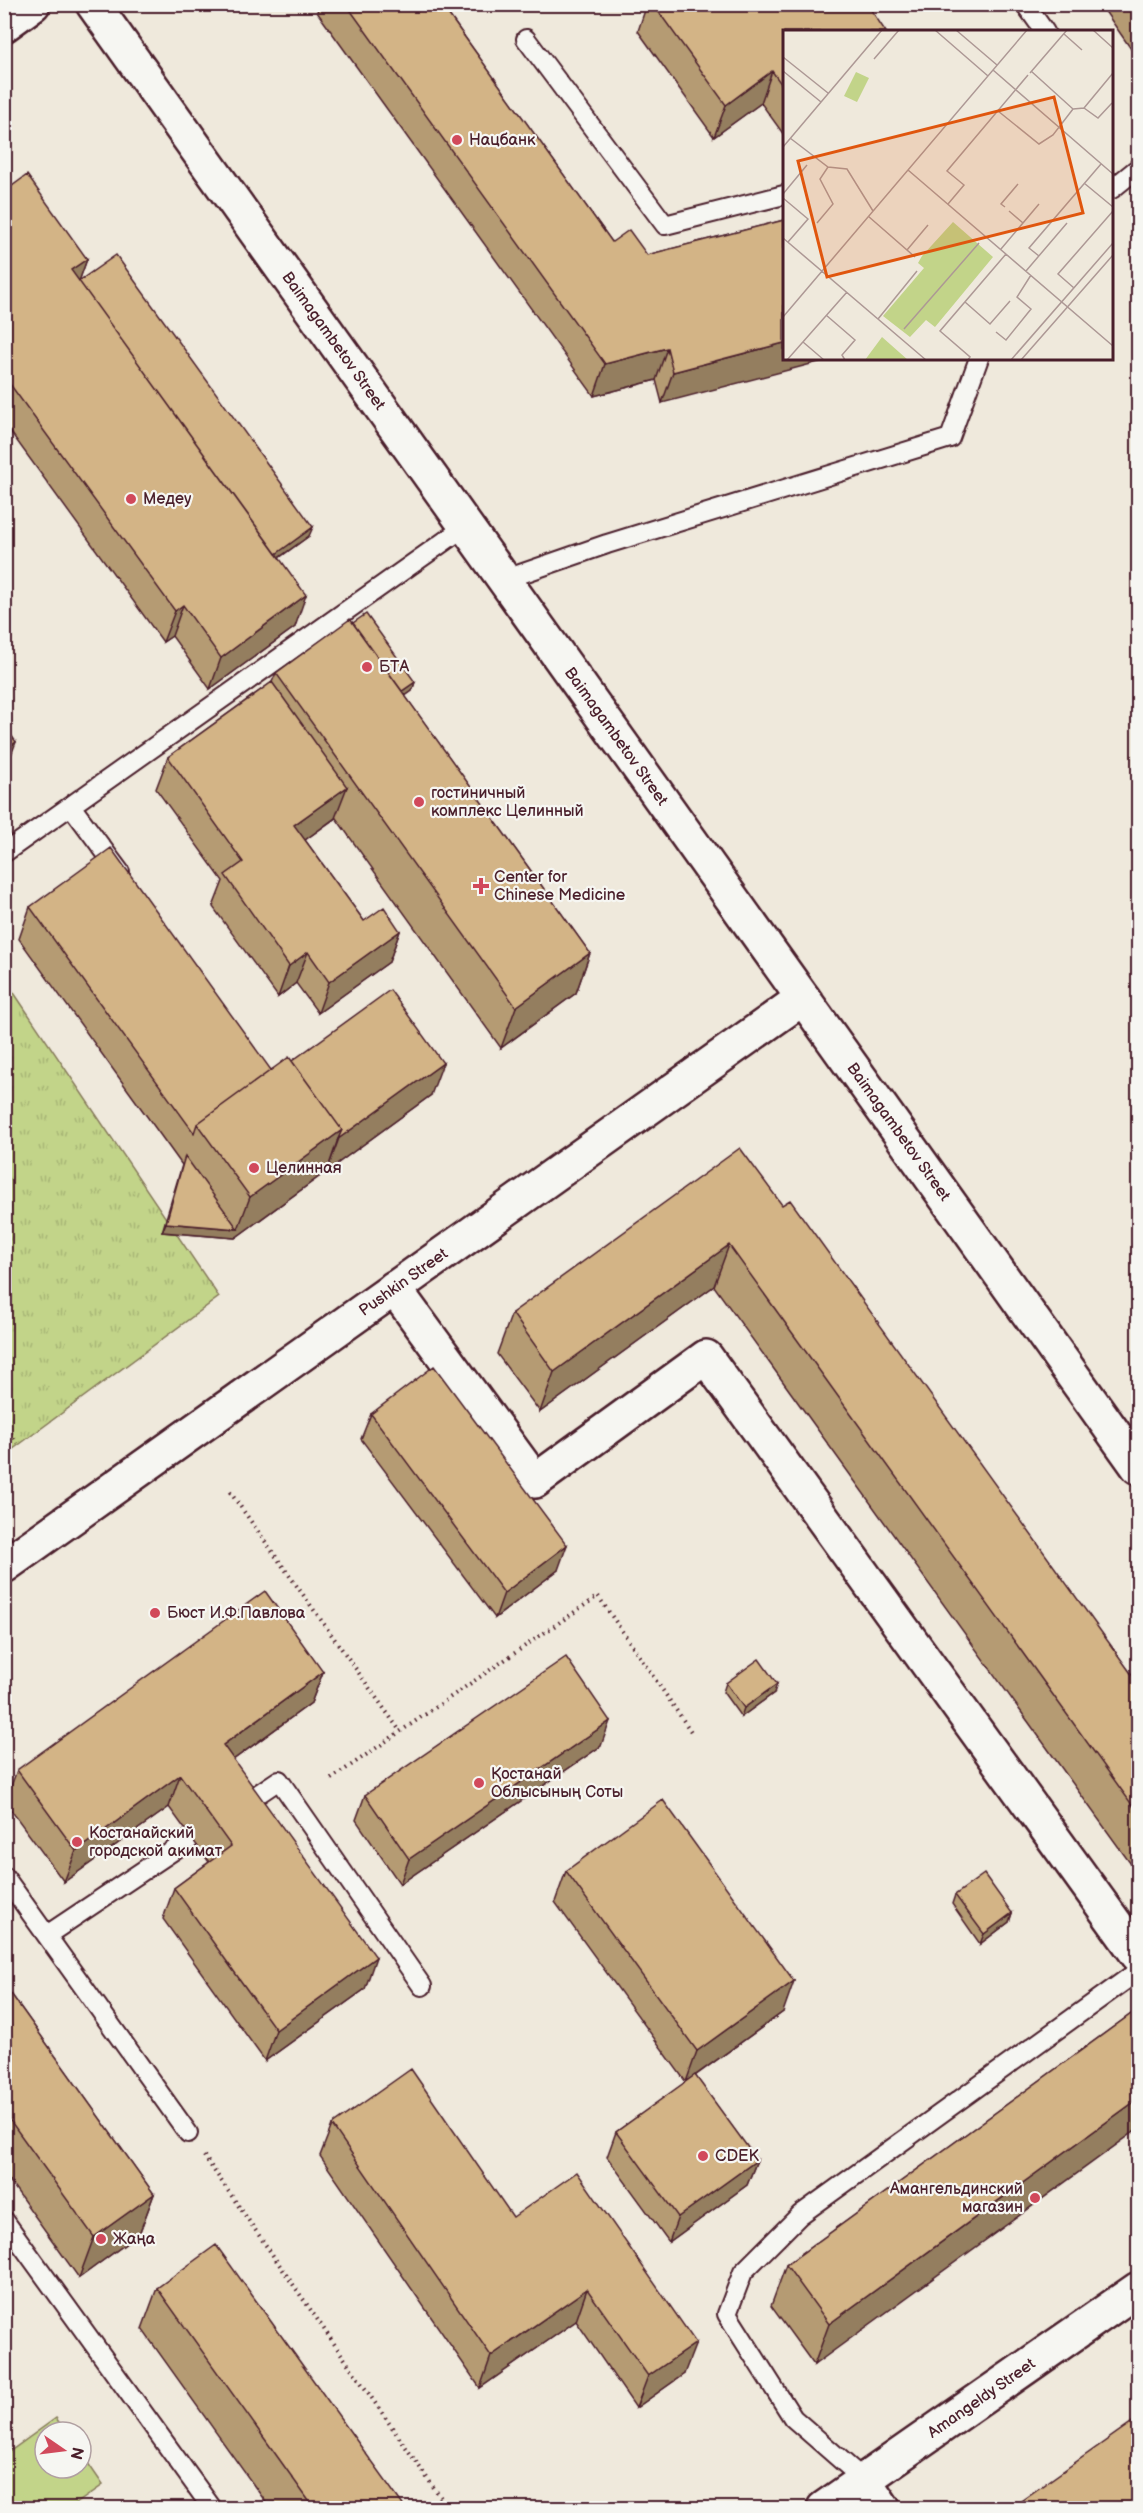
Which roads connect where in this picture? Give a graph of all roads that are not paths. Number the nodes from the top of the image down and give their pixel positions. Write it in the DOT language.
graph roads {
  1 [pos="33,4"];
  2 [pos="93,4"];
  3 [pos="1025,4"];
  4 [pos="4,25"];
  5 [pos="1044,30"];
  6 [pos="526,39"];
  7 [pos="1138,168"];
  8 [pos="1113,188"];
  9 [pos="783,195"];
  10 [pos="978,360"];
  11 [pos="466,526"];
  12 [pos="506,579"];
  13 [pos="71,806"];
  14 [pos="4,853"];
  15 [pos="134,891"];
  16 [pos="803,998"];
  17 [pos="394,1288"];
  18 [pos="1138,1467"];
  19 [pos="4,1566"];
  20 [pos="239,1807"];
  21 [pos="189,1840"];
  22 [pos="4,1876"];
  23 [pos="47,1935"];
  24 [pos="1138,1955"];
  25 [pos="1138,1971"];
  26 [pos="422,1986"];
  27 [pos="188,2133"];
  28 [pos="4,2220"];
  29 [pos="1138,2289"];
  30 [pos="864,2480"];
  31 [pos="212,2508"];
  32 [pos="824,2508"];
  33 [pos="883,2508"];
  1 -- 4 [label="street"];
  2 -- 11 [label="street, Baimagambetov Street"];
  3 -- 5 [label="lane"];
  6 -- 9 [label="lane"];
  7 -- 8 [label="lane"];
  10 -- 12 [label="lane"];
  11 -- 12 [label="street, Baimagambetov Street"];
  11 -- 13 [label="lane"];
  12 -- 16 [label="street, Baimagambetov Street"];
  13 -- 14 [label="lane"];
  13 -- 15 [label="lane"];
  16 -- 17 [label="street, Pushkin Street"];
  16 -- 18 [label="street, Baimagambetov Street"];
  17 -- 19 [label="street, Pushkin Street"];
  17 -- 24 [label="street"];
  20 -- 26 [label="lane"];
  21 -- 23 [label="lane"];
  22 -- 23 [label="lane"];
  23 -- 27 [label="lane"];
  25 -- 30 [label="lane"];
  28 -- 31 [label="lane"];
  29 -- 30 [label="street, Amangeldy Street"];
  30 -- 32 [label="street, Amangeldy Street"];
  30 -- 33 [label="street"];
}
